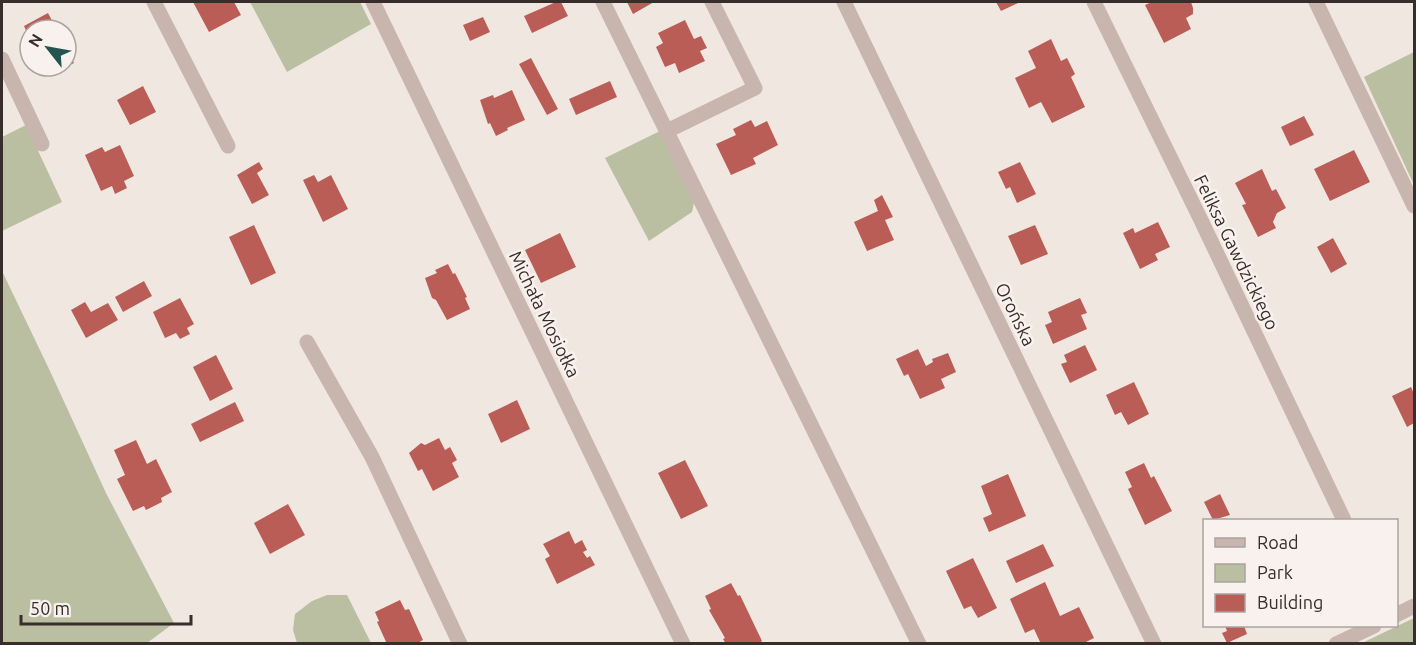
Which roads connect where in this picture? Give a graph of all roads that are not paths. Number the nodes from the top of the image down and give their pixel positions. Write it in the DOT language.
graph roads {
  1 [pos="154,2"];
  2 [pos="373,2"];
  3 [pos="603,2"];
  4 [pos="712,2"];
  5 [pos="844,2"];
  6 [pos="1094,2"];
  7 [pos="1316,2"];
  8 [pos="2,59"];
  9 [pos="668,131"];
  10 [pos="42,144"];
  11 [pos="228,146"];
  12 [pos="1414,206"];
  13 [pos="307,342"];
  14 [pos="1344,519"];
  15 [pos="1414,606"];
  16 [pos="1398,614"];
  17 [pos="1372,627"];
  18 [pos="460,644"];
  19 [pos="682,644"];
  20 [pos="918,644"];
  21 [pos="1154,644"];
  22 [pos="1336,644"];
  1 -- 11 [label="street"];
  2 -- 19 [label="street, Michała Mosiołka"];
  3 -- 9 [label="street"];
  4 -- 9 [label="street"];
  5 -- 21 [label="street, Orońska"];
  6 -- 14 [label="street, Feliksa Gawdzickiego"];
  7 -- 12 [label="street"];
  8 -- 10 [label="street"];
  9 -- 20 [label="street"];
  13 -- 18 [label="street"];
  15 -- 16 [label="street"];
  17 -- 22 [label="street"];
}
